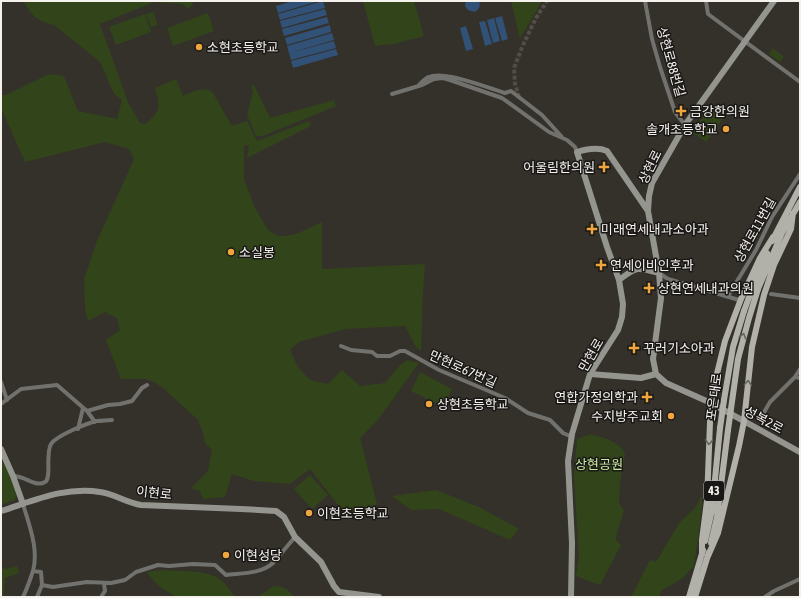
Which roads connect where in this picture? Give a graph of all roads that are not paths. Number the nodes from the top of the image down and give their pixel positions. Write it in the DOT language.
graph roads {
  1 [pos="645,1"];
  2 [pos="706,1"];
  3 [pos="774,1"];
  4 [pos="745,41"];
  5 [pos="800,82"];
  6 [pos="416,87"];
  7 [pos="392,94"];
  8 [pos="685,125"];
  9 [pos="563,137"];
  10 [pos="577,152"];
  11 [pos="800,174"];
  12 [pos="800,187"];
  13 [pos="800,202"];
  14 [pos="648,211"];
  15 [pos="773,237"];
  16 [pos="659,273"];
  17 [pos="620,280"];
  18 [pos="760,291"];
  19 [pos="771,294"];
  20 [pos="728,296"];
  21 [pos="742,296"];
  22 [pos="800,298"];
  23 [pos="340,346"];
  24 [pos="800,369"];
  25 [pos="590,374"];
  26 [pos="656,374"];
  27 [pos="795,377"];
  28 [pos="800,378"];
  29 [pos="1,382"];
  30 [pos="147,385"];
  31 [pos="7,400"];
  32 [pos="1,404"];
  33 [pos="711,404"];
  34 [pos="83,408"];
  35 [pos="87,411"];
  36 [pos="764,414"];
  37 [pos="112,420"];
  38 [pos="95,422"];
  39 [pos="744,422"];
  40 [pos="78,429"];
  41 [pos="572,437"];
  42 [pos="1,449"];
  43 [pos="800,452"];
  44 [pos="13,476"];
  45 [pos="23,504"];
  46 [pos="1,511"];
  47 [pos="295,537"];
  48 [pos="705,555"];
  49 [pos="33,570"];
  50 [pos="800,580"];
  51 [pos="104,584"];
  52 [pos="699,584"];
  53 [pos="42,585"];
  54 [pos="23,597"];
  55 [pos="37,597"];
  56 [pos="101,597"];
  57 [pos="379,597"];
  58 [pos="571,597"];
  59 [pos="689,597"];
  60 [pos="695,597"];
  61 [pos="699,597"];
  62 [pos="766,597"];
  1 -- 8 [label="street, 상현로88번길"];
  2 -- 4 [label="street"];
  3 -- 4 [label="street, 상현로"];
  4 -- 5 [label="street"];
  4 -- 8 [label="street, 상현로"];
  6 -- 7 [label="street"];
  6 -- 9 [label="street"];
  6 -- 9 [label="street, 만현로"];
  8 -- 14 [label="street, 상현로"];
  9 -- 10 [label="street, 만현로"];
  10 -- 14 [label="street"];
  10 -- 17 [label="street, 만현로"];
  11 -- 20 [label="street, 상현로11번길"];
  12 -- 15 [label="main road, 포은대로 / 43"];
  13 -- 18 [label="main road, 포은대로 / 43"];
  14 -- 16 [label="street, 상현로"];
  15 -- 18 [label="main road, 포은대로 / 43"];
  15 -- 21 [label="main road"];
  16 -- 17 [label="street"];
  16 -- 20 [label="street"];
  16 -- 26 [label="street, 상현로"];
  17 -- 25 [label="street, 만현로"];
  39 -- 18 [label="main road, one-way"];
  48 -- 18 [label="main road, 포은대로 / 43, one-way, bridge"];
  18 -- 48 [label="main road, 포은대로 / 43, bridge"];
  19 -- 22 [label="street"];
  20 -- 21 [label="street"];
  21 -- 33 [label="main road"];
  23 -- 41 [label="street, 만현로67번길"];
  24 -- 27 [label="street"];
  25 -- 26 [label="street"];
  25 -- 41 [label="street, 만현로"];
  26 -- 33 [label="street"];
  27 -- 28 [label="street"];
  27 -- 36 [label="street"];
  29 -- 31 [label="street"];
  30 -- 35 [label="street"];
  31 -- 32 [label="street"];
  31 -- 34 [label="street"];
  33 -- 39 [label="street, 성복2로"];
  33 -- 48 [label="main road, one-way"];
  34 -- 35 [label="street"];
  34 -- 40 [label="street"];
  35 -- 38 [label="street"];
  37 -- 38 [label="street"];
  38 -- 40 [label="street"];
  39 -- 43 [label="street, 성복2로"];
  39 -- 48 [label="main road"];
  40 -- 44 [label="street"];
  41 -- 58 [label="street, 만현로"];
  42 -- 44 [label="street"];
  44 -- 45 [label="street"];
  45 -- 46 [label="street, 이현로"];
  45 -- 47 [label="street, 이현로"];
  45 -- 49 [label="street"];
  47 -- 51 [label="street"];
  47 -- 57 [label="street, 이현로"];
  48 -- 52 [label="main road, 포은대로 / 43"];
  48 -- 59 [label="main road, 포은대로 / 43"];
  49 -- 53 [label="street"];
  49 -- 54 [label="street"];
  50 -- 62 [label="street"];
  51 -- 53 [label="street"];
  51 -- 56 [label="street"];
  52 -- 60 [label="main road, 포은대로 / 43"];
  52 -- 61 [label="main road"];
  53 -- 55 [label="street"];
}
